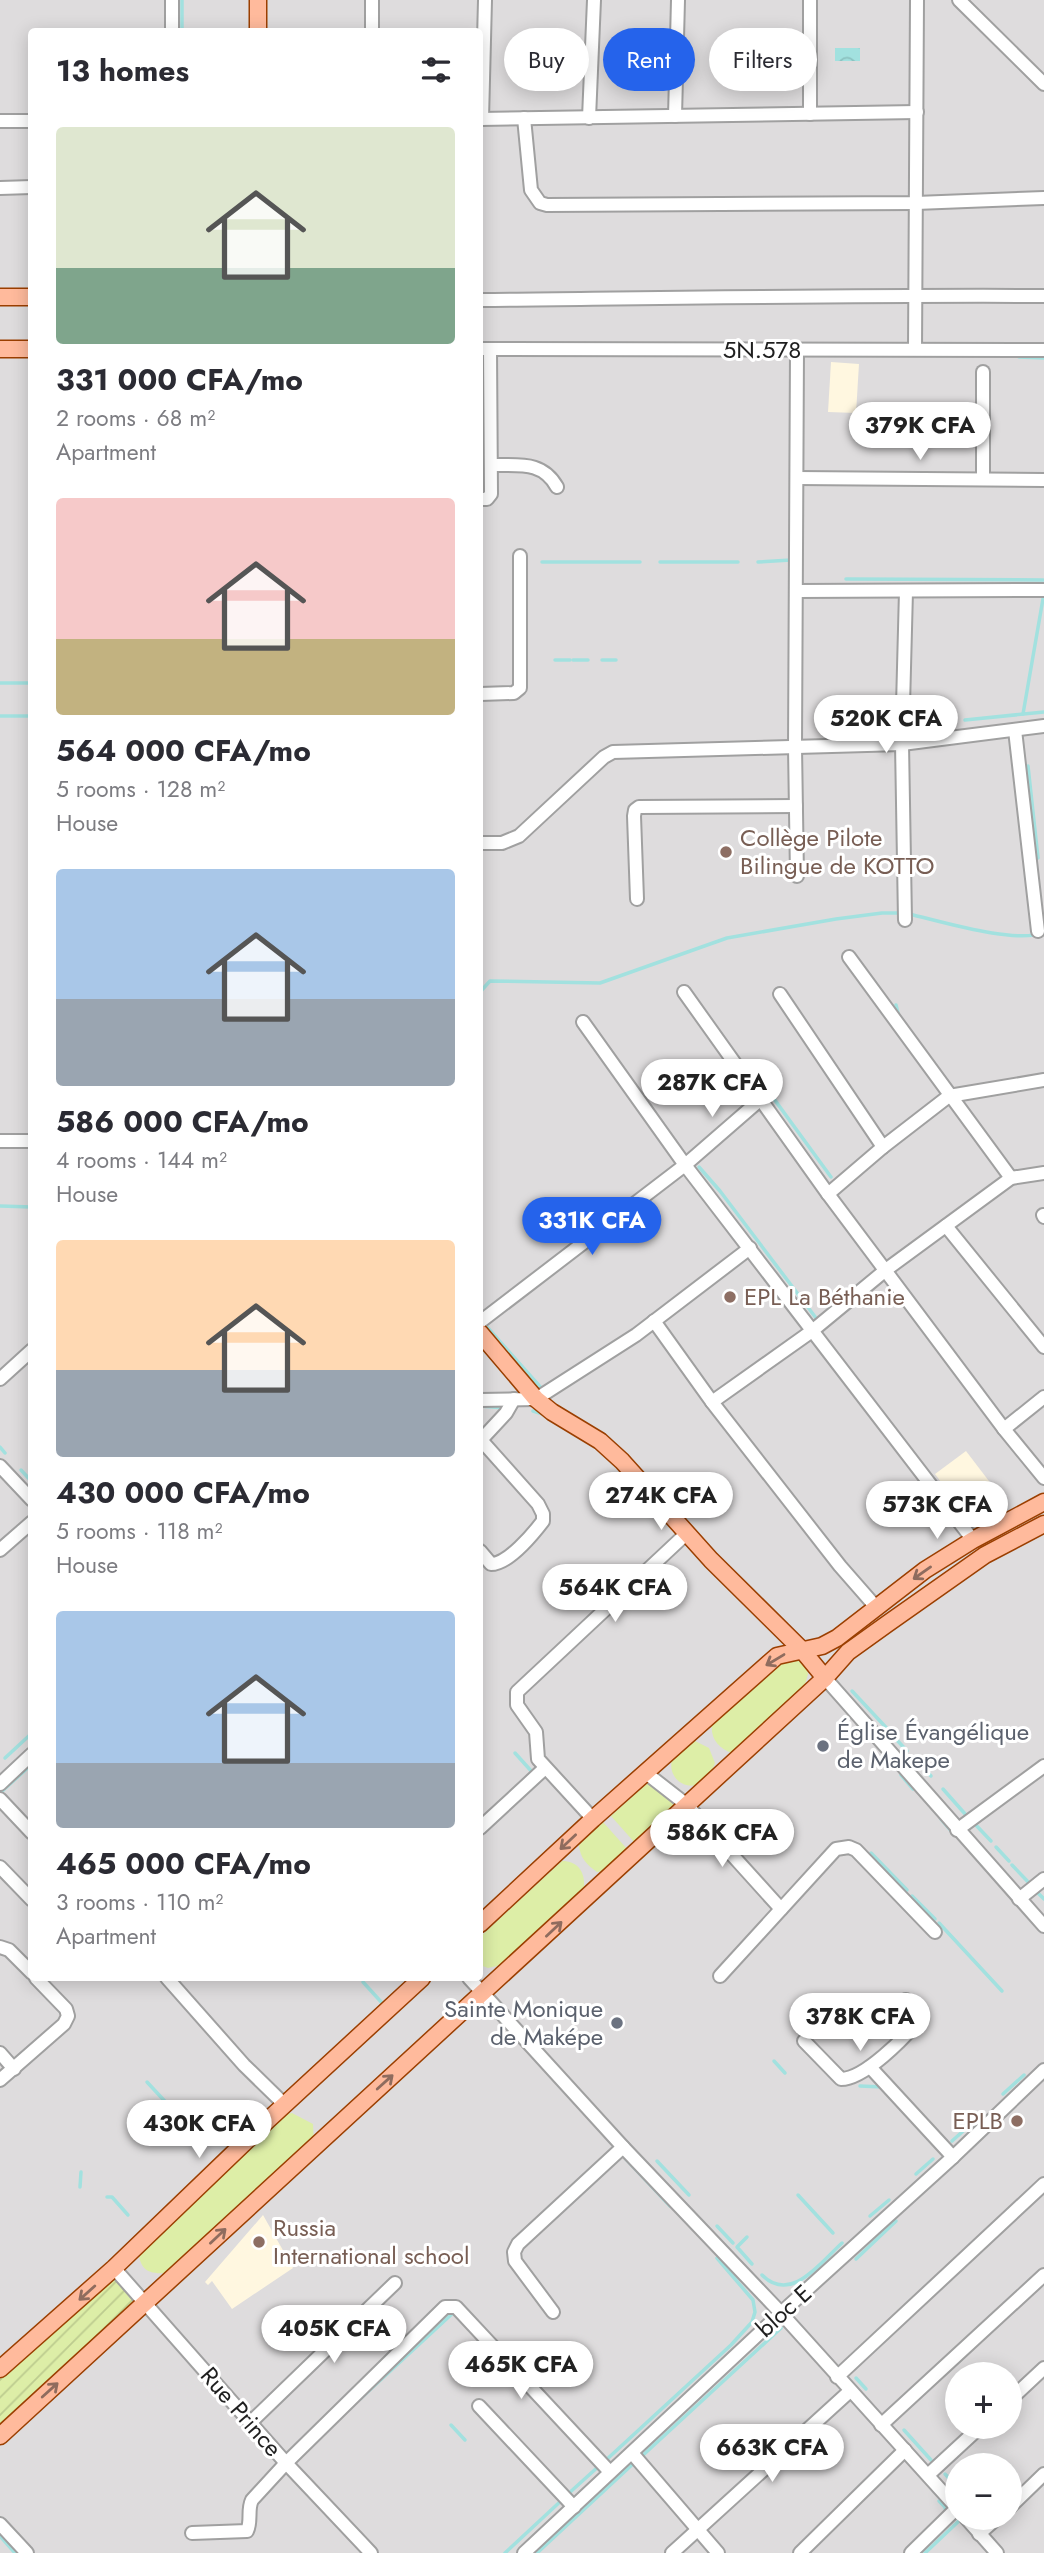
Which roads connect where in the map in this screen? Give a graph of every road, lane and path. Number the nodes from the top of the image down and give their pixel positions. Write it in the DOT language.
graph roads {
  1 [pos="172,0"];
  2 [pos="258,0"];
  3 [pos="372,0"];
  4 [pos="485,0"];
  5 [pos="594,0"];
  6 [pos="678,0"];
  7 [pos="810,0"];
  8 [pos="929,0"];
  9 [pos="960,0"];
  10 [pos="917,5"];
  11 [pos="172,28"];
  12 [pos="258,28"];
  13 [pos="372,28"];
  14 [pos="483,60"];
  15 [pos="1044,85"];
  16 [pos="917,112"];
  17 [pos="810,114"];
  18 [pos="675,116"];
  19 [pos="524,118"];
  20 [pos="589,118"];
  21 [pos="483,119"];
  22 [pos="0,121"];
  23 [pos="28,121"];
  24 [pos="28,187"];
  25 [pos="0,188"];
  26 [pos="1044,198"];
  27 [pos="916,203"];
  28 [pos="915,295"];
  29 [pos="1044,296"];
  30 [pos="0,297"];
  31 [pos="28,297"];
  32 [pos="483,300"];
  33 [pos="0,349"];
  34 [pos="28,349"];
  35 [pos="485,349"];
  36 [pos="915,349"];
  37 [pos="797,350"];
  38 [pos="1044,350"];
  39 [pos="983,372"];
  40 [pos="485,439"];
  41 [pos="491,465"];
  42 [pos="797,478"];
  43 [pos="983,479"];
  44 [pos="1044,480"];
  45 [pos="557,487"];
  46 [pos="483,499"];
  47 [pos="520,556"];
  48 [pos="1044,590"];
  49 [pos="796,591"];
  50 [pos="906,591"];
  51 [pos="483,694"];
  52 [pos="1044,726"];
  53 [pos="1015,730"];
  54 [pos="902,744"];
  55 [pos="795,747"];
  56 [pos="796,806"];
  57 [pos="483,843"];
  58 [pos="797,876"];
  59 [pos="637,899"];
  60 [pos="905,920"];
  61 [pos="1038,931"];
  62 [pos="849,957"];
  63 [pos="684,992"];
  64 [pos="779,994"];
  65 [pos="583,1022"];
  66 [pos="1044,1080"];
  67 [pos="949,1096"];
  68 [pos="761,1099"];
  69 [pos="28,1140"];
  70 [pos="0,1141"];
  71 [pos="883,1147"];
  72 [pos="685,1165"];
  73 [pos="1044,1173"];
  74 [pos="1011,1178"];
  75 [pos="828,1194"];
  76 [pos="946,1226"];
  77 [pos="750,1248"];
  78 [pos="887,1269"];
  79 [pos="483,1320"];
  80 [pos="654,1321"];
  81 [pos="812,1331"];
  82 [pos="483,1336"];
  83 [pos="1044,1347"];
  84 [pos="28,1354"];
  85 [pos="0,1379"];
  86 [pos="1044,1397"];
  87 [pos="514,1399"];
  88 [pos="537,1399"];
  89 [pos="483,1400"];
  90 [pos="712,1402"];
  91 [pos="1004,1429"];
  92 [pos="483,1438"];
  93 [pos="483,1444"];
  94 [pos="3,1474"];
  95 [pos="1044,1478"];
  96 [pos="28,1496"];
  97 [pos="1044,1502"];
  98 [pos="1044,1524"];
  99 [pos="28,1526"];
  100 [pos="687,1533"];
  101 [pos="973,1540"];
  102 [pos="0,1550"];
  103 [pos="483,1554"];
  104 [pos="875,1606"];
  105 [pos="802,1650"];
  106 [pos="825,1678"];
  107 [pos="28,1758"];
  108 [pos="1044,1766"];
  109 [pos="545,1768"];
  110 [pos="646,1773"];
  111 [pos="0,1784"];
  112 [pos="0,1799"];
  113 [pos="687,1805"];
  114 [pos="593,1819"];
  115 [pos="483,1825"];
  116 [pos="28,1829"];
  117 [pos="957,1830"];
  118 [pos="0,1867"];
  119 [pos="1044,1879"];
  120 [pos="28,1896"];
  121 [pos="1019,1899"];
  122 [pos="781,1909"];
  123 [pos="483,1921"];
  124 [pos="1044,1926"];
  125 [pos="935,1932"];
  126 [pos="0,1947"];
  127 [pos="28,1969"];
  128 [pos="720,1976"];
  129 [pos="39,1981"];
  130 [pos="170,1981"];
  131 [pos="419,1981"];
  132 [pos="471,1981"];
  133 [pos="483,1993"];
  134 [pos="906,2000"];
  135 [pos="804,2041"];
  136 [pos="0,2053"];
  137 [pos="870,2067"];
  138 [pos="14,2069"];
  139 [pos="1044,2070"];
  140 [pos="0,2080"];
  141 [pos="285,2105"];
  142 [pos="623,2147"];
  143 [pos="953,2157"];
  144 [pos="1044,2184"];
  145 [pos="114,2268"];
  146 [pos="1044,2275"];
  147 [pos="395,2283"];
  148 [pos="146,2303"];
  149 [pos="553,2312"];
  150 [pos="781,2313"];
  151 [pos="1044,2368"];
  152 [pos="0,2369"];
  153 [pos="837,2377"];
  154 [pos="1022,2389"];
  155 [pos="850,2391"];
  156 [pos="479,2406"];
  157 [pos="250,2423"];
  158 [pos="881,2425"];
  159 [pos="0,2436"];
  160 [pos="967,2439"];
  161 [pos="905,2450"];
  162 [pos="632,2453"];
  163 [pos="286,2463"];
  164 [pos="610,2472"];
  165 [pos="1044,2474"];
  166 [pos="928,2475"];
  167 [pos="945,2494"];
  168 [pos="1022,2495"];
  169 [pos="574,2507"];
  170 [pos="945,2520"];
  171 [pos="0,2524"];
  172 [pos="697,2529"];
  173 [pos="976,2530"];
  174 [pos="984,2530"];
  175 [pos="192,2533"];
  176 [pos="979,2534"];
  177 [pos="27,2553"];
  178 [pos="371,2553"];
  179 [pos="524,2553"];
  180 [pos="671,2553"];
  181 [pos="718,2553"];
  182 [pos="800,2553"];
  183 [pos="911,2553"];
  184 [pos="997,2553"];
  1 -- 11 [label="street"];
  2 -- 12 [label="main road"];
  3 -- 13 [label="street"];
  4 -- 14 [label="street"];
  5 -- 20 [label="street"];
  6 -- 18 [label="street"];
  7 -- 17 [label="street"];
  8 -- 10 [label="street"];
  9 -- 15 [label="street"];
  10 -- 16 [label="street"];
  16 -- 17 [label="street"];
  16 -- 27 [label="street"];
  17 -- 18 [label="street"];
  18 -- 20 [label="street"];
  19 -- 20 [label="street"];
  19 -- 21 [label="street"];
  19 -- 27 [label="street"];
  22 -- 23 [label="street"];
  24 -- 25 [label="street"];
  26 -- 27 [label="street"];
  27 -- 28 [label="street"];
  28 -- 29 [label="street"];
  28 -- 32 [label="street"];
  28 -- 36 [label="street"];
  30 -- 31 [label="main road"];
  33 -- 34 [label="main road"];
  35 -- 37 [label="street, 5N.578"];
  35 -- 40 [label="street"];
  36 -- 37 [label="street, 5N.578"];
  36 -- 38 [label="street, 5N.578"];
  37 -- 42 [label="street"];
  39 -- 43 [label="street"];
  40 -- 41 [label="street"];
  41 -- 45 [label="street"];
  41 -- 46 [label="street"];
  42 -- 43 [label="street"];
  42 -- 49 [label="street"];
  43 -- 44 [label="street"];
  47 -- 51 [label="street"];
  48 -- 50 [label="street"];
  49 -- 50 [label="street"];
  49 -- 55 [label="street"];
  50 -- 54 [label="street"];
  52 -- 53 [label="street"];
  53 -- 54 [label="street"];
  53 -- 61 [label="street"];
  54 -- 55 [label="street"];
  54 -- 60 [label="street"];
  55 -- 56 [label="street"];
  55 -- 57 [label="street"];
  56 -- 58 [label="street"];
  56 -- 59 [label="street"];
  62 -- 67 [label="street"];
  63 -- 68 [label="street"];
  64 -- 71 [label="street"];
  65 -- 72 [label="street"];
  66 -- 67 [label="street"];
  67 -- 71 [label="street"];
  67 -- 74 [label="street"];
  68 -- 72 [label="street"];
  68 -- 75 [label="street"];
  69 -- 70 [label="street"];
  71 -- 75 [label="street"];
  72 -- 77 [label="street"];
  72 -- 79 [label="street"];
  73 -- 74 [label="street"];
  74 -- 76 [label="street"];
  75 -- 78 [label="street"];
  76 -- 78 [label="street"];
  76 -- 83 [label="street"];
  77 -- 80 [label="street"];
  77 -- 81 [label="street"];
  78 -- 81 [label="street"];
  78 -- 91 [label="street"];
  80 -- 88 [label="street"];
  80 -- 90 [label="street"];
  81 -- 90 [label="street"];
  81 -- 101 [label="street"];
  82 -- 88 [label="main road"];
  84 -- 85 [label="street"];
  86 -- 91 [label="street"];
  87 -- 88 [label="street"];
  87 -- 89 [label="street"];
  87 -- 92 [label="street"];
  88 -- 100 [label="main road"];
  90 -- 104 [label="street"];
  91 -- 95 [label="street"];
  93 -- 103 [label="street"];
  94 -- 96 [label="street"];
  97 -- 101 [label="main road"];
  98 -- 106 [label="main road"];
  99 -- 102 [label="street"];
  100 -- 105 [label="main road"];
  100 -- 109 [label="street"];
  101 -- 104 [label="main road, one-way"];
  104 -- 105 [label="main road"];
  105 -- 106 [label="main road"];
  105 -- 110 [label="main road, one-way"];
  106 -- 113 [label="main road"];
  106 -- 117 [label="street"];
  107 -- 111 [label="street"];
  108 -- 117 [label="street"];
  109 -- 114 [label="street"];
  109 -- 115 [label="street"];
  110 -- 113 [label="street"];
  110 -- 114 [label="main road"];
  112 -- 116 [label="street"];
  113 -- 122 [label="street"];
  133 -- 113 [label="main road, one-way"];
  114 -- 123 [label="main road, one-way"];
  117 -- 121 [label="street"];
  118 -- 120 [label="street"];
  119 -- 121 [label="street"];
  121 -- 124 [label="street"];
  122 -- 125 [label="street"];
  122 -- 128 [label="street"];
  126 -- 127 [label="street"];
  129 -- 138 [label="street"];
  130 -- 141 [label="street"];
  131 -- 141 [label="main road"];
  132 -- 133 [label="street"];
  133 -- 142 [label="street"];
  148 -- 133 [label="main road, one-way"];
  134 -- 137 [label="street"];
  135 -- 137 [label="street"];
  136 -- 138 [label="street"];
  137 -- 143 [label="street"];
  138 -- 140 [label="street"];
  139 -- 143 [label="street, bloc E"];
  141 -- 145 [label="main road"];
  142 -- 149 [label="street"];
  142 -- 150 [label="street"];
  143 -- 150 [label="street, bloc E"];
  144 -- 153 [label="street"];
  145 -- 148 [label="street, Rue Prince"];
  145 -- 152 [label="main road, one-way"];
  146 -- 158 [label="street"];
  147 -- 157 [label="street"];
  148 -- 157 [label="street, Rue Prince"];
  159 -- 148 [label="main road, one-way"];
  150 -- 153 [label="street"];
  150 -- 162 [label="street, bloc E"];
  151 -- 154 [label="street"];
  153 -- 155 [label="street"];
  155 -- 158 [label="street"];
  155 -- 172 [label="street"];
  156 -- 169 [label="street"];
  157 -- 163 [label="street, Rue Prince"];
  158 -- 161 [label="street"];
  160 -- 166 [label="street"];
  161 -- 166 [label="street"];
  161 -- 182 [label="street"];
  162 -- 164 [label="street, bloc E"];
  162 -- 172 [label="street"];
  163 -- 164 [label="street"];
  163 -- 175 [label="street"];
  163 -- 178 [label="street, Rue Prince"];
  164 -- 169 [label="street, bloc E"];
  165 -- 168 [label="street"];
  166 -- 167 [label="street"];
  169 -- 179 [label="street, bloc E"];
  170 -- 183 [label="street"];
  171 -- 177 [label="street"];
  172 -- 180 [label="street"];
  172 -- 181 [label="street"];
  173 -- 176 [label="street"];
  174 -- 176 [label="street"];
  176 -- 184 [label="street"];
}
